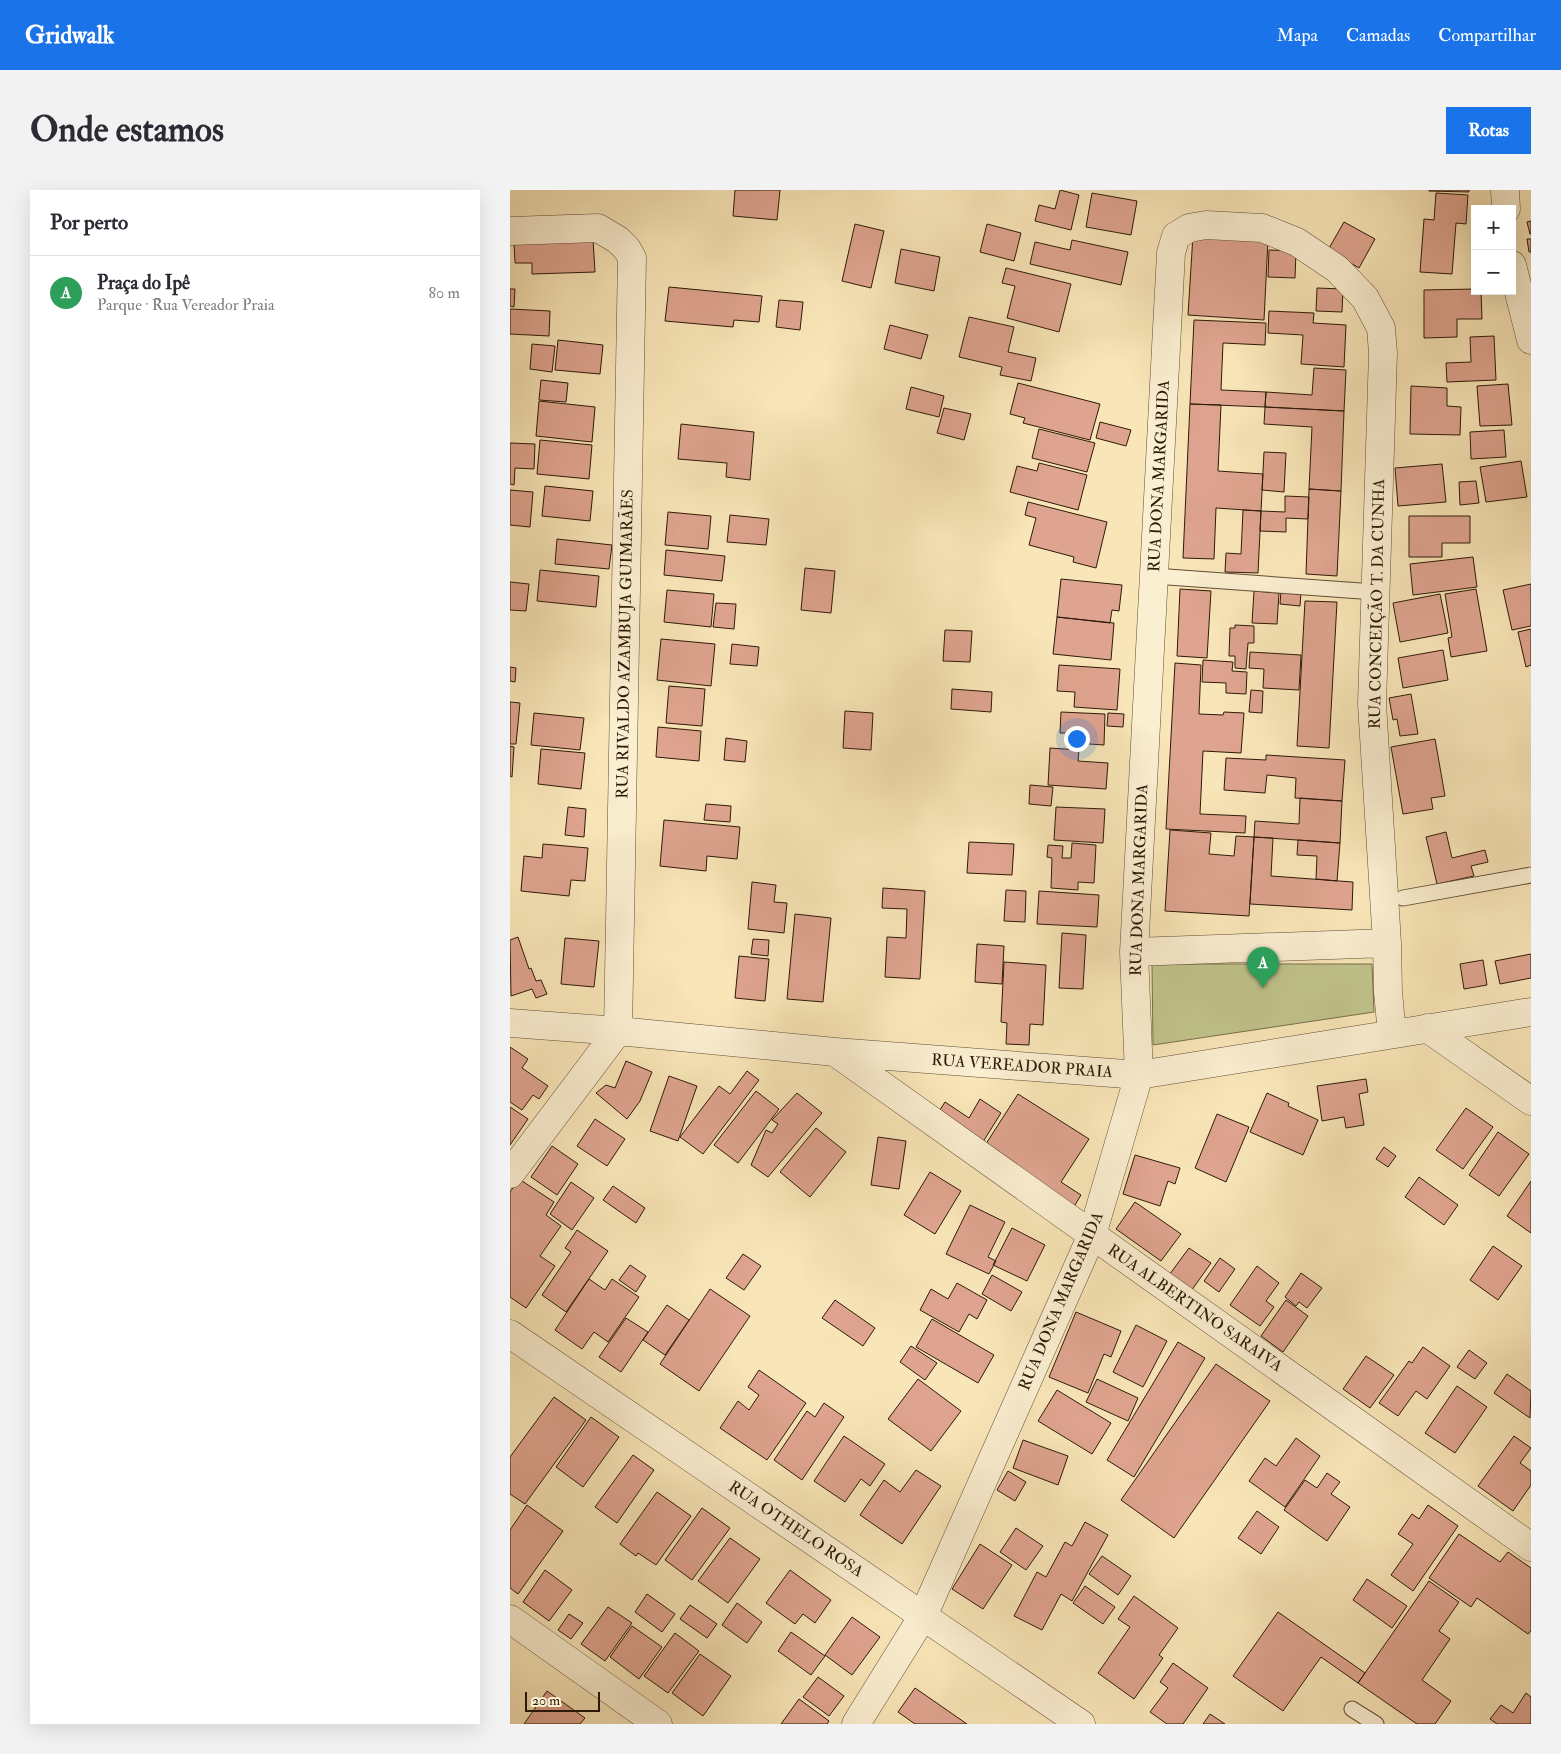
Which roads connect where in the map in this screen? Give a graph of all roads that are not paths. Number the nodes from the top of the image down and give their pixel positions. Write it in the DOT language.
graph roads {
  1 [pos="1504,190"];
  2 [pos="1506,205"];
  3 [pos="510,232"];
  4 [pos="1171,253"];
  5 [pos="1516,281"];
  6 [pos="1531,340"];
  7 [pos="1154,576"];
  8 [pos="1376,592"];
  9 [pos="1531,875"];
  10 [pos="1403,898"];
  11 [pos="1387,944"];
  12 [pos="1134,952"];
  13 [pos="1531,1012"];
  14 [pos="510,1023"];
  15 [pos="1427,1028"];
  16 [pos="618,1031"];
  17 [pos="1392,1034"];
  18 [pos="835,1052"];
  19 [pos="1139,1074"];
  20 [pos="1531,1101"];
  21 [pos="510,1174"];
  22 [pos="1092,1235"];
  23 [pos="510,1334"];
  24 [pos="1531,1547"];
  25 [pos="923,1616"];
  26 [pos="510,1619"];
  27 [pos="1352,1709"];
  28 [pos="658,1724"];
  29 [pos="856,1724"];
  30 [pos="1081,1724"];
  31 [pos="1376,1724"];
  1 -- 2 [label="street"];
  3 -- 16 [label="street, RUA RIVALDO AZAMBUJA GUIMARÃES"];
  4 -- 7 [label="street, RUA DONA MARGARIDA"];
  4 -- 8 [label="street, RUA CONCEIÇÃO T. DA CUNHA"];
  5 -- 6 [label="street"];
  7 -- 8 [label="lane"];
  7 -- 12 [label="street, RUA DONA MARGARIDA"];
  8 -- 11 [label="street, RUA CONCEIÇÃO T. DA CUNHA"];
  9 -- 10 [label="lane"];
  11 -- 12 [label="street"];
  11 -- 17 [label="street, RUA CONCEIÇÃO T. DA CUNHA"];
  12 -- 19 [label="street, RUA DONA MARGARIDA"];
  13 -- 15 [label="street, RUA VEREADOR PRAIA"];
  14 -- 16 [label="street, RUA VEREADOR PRAIA"];
  15 -- 17 [label="street, RUA VEREADOR PRAIA"];
  15 -- 20 [label="street"];
  16 -- 18 [label="street, RUA VEREADOR PRAIA"];
  16 -- 21 [label="street"];
  17 -- 19 [label="street, RUA VEREADOR PRAIA"];
  18 -- 19 [label="street, RUA VEREADOR PRAIA"];
  18 -- 22 [label="street, RUA ALBERTINO SARAIVA"];
  19 -- 22 [label="street, RUA DONA MARGARIDA"];
  22 -- 24 [label="street, RUA ALBERTINO SARAIVA"];
  22 -- 25 [label="street, RUA DONA MARGARIDA"];
  23 -- 25 [label="street, RUA OTHELO ROSA"];
  25 -- 29 [label="street, RUA DONA MARGARIDA"];
  25 -- 30 [label="street, RUA OTHELO ROSA"];
  26 -- 28 [label="street"];
  27 -- 31 [label="lane"];
}
